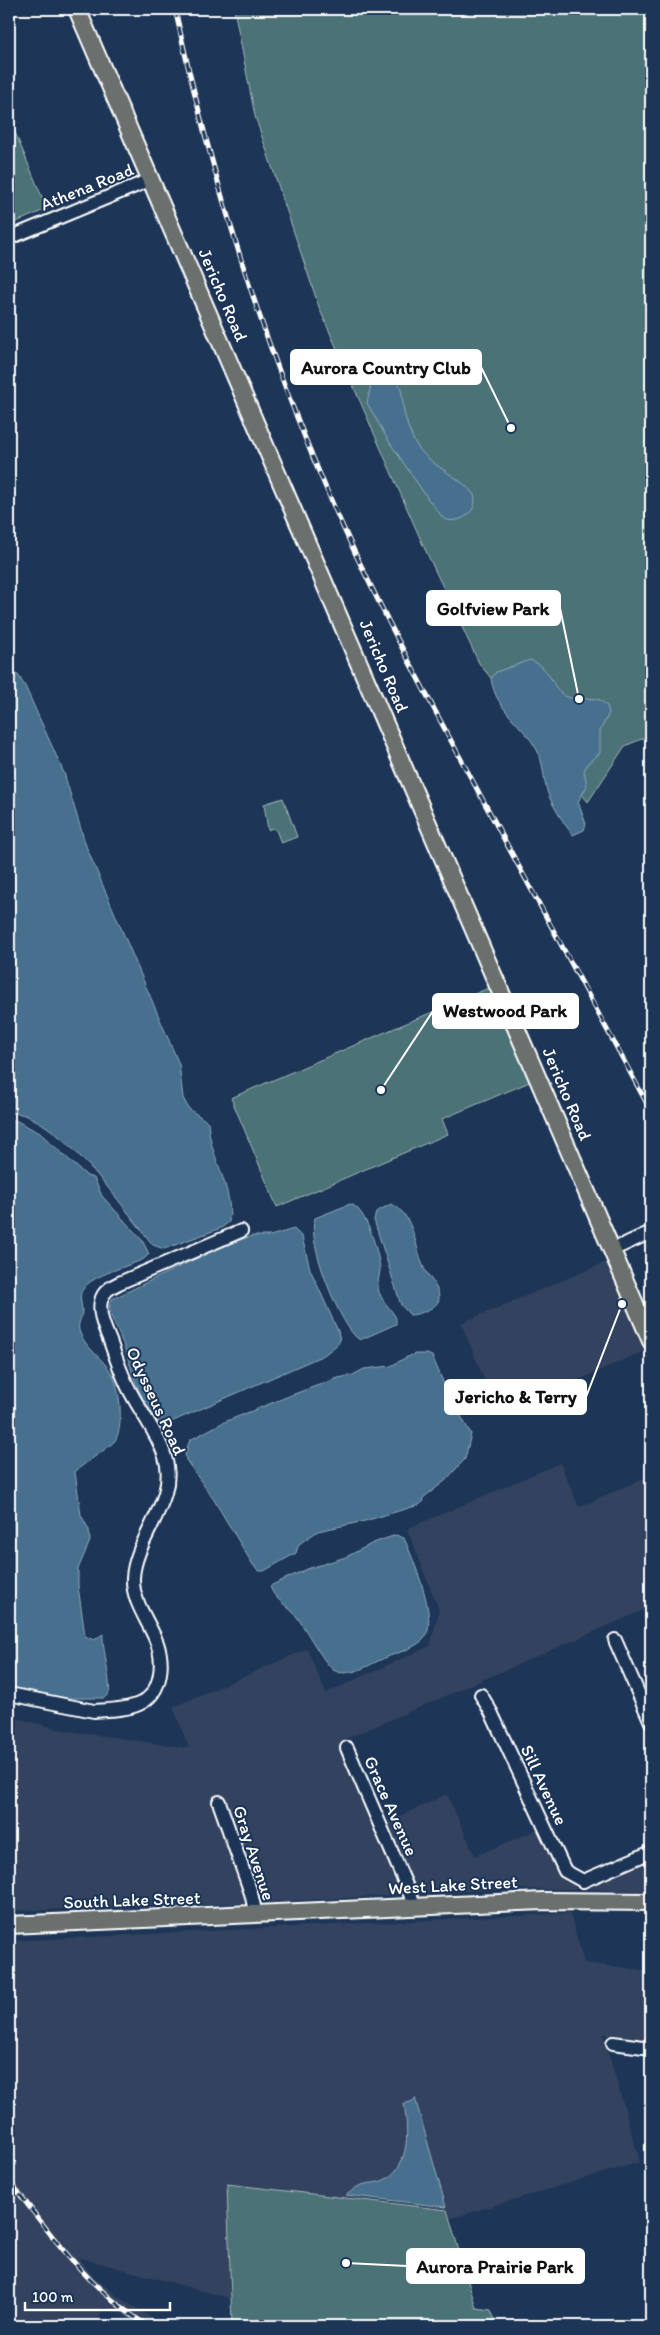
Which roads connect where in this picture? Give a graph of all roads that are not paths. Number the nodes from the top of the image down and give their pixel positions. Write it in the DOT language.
graph roads {
  1 [pos="77,9"];
  2 [pos="152,179"];
  3 [pos="9,238"];
  4 [pos="241,1231"];
  5 [pos="651,1232"];
  6 [pos="612,1250"];
  7 [pos="651,1341"];
  8 [pos="614,1640"];
  9 [pos="9,1694"];
  10 [pos="480,1695"];
  11 [pos="651,1722"];
  12 [pos="347,1748"];
  13 [pos="219,1802"];
  14 [pos="651,1852"];
  15 [pos="583,1880"];
  16 [pos="580,1901"];
  17 [pos="651,1902"];
  18 [pos="415,1906"];
  19 [pos="256,1915"];
  20 [pos="9,1925"];
  21 [pos="613,2043"];
  22 [pos="651,2048"];
  1 -- 2 [label="main road, Jericho Road"];
  2 -- 3 [label="street, Athena Road"];
  2 -- 6 [label="main road, Jericho Road"];
  4 -- 9 [label="street, Odysseus Road"];
  5 -- 6 [label="street"];
  6 -- 7 [label="main road, Jericho Road"];
  8 -- 11 [label="street"];
  10 -- 15 [label="street, Sill Avenue"];
  12 -- 18 [label="street, Grace Avenue"];
  13 -- 19 [label="street, Gray Avenue"];
  14 -- 15 [label="street"];
  15 -- 16 [label="street"];
  16 -- 17 [label="main road, West Lake Street"];
  16 -- 18 [label="main road, West Lake Street"];
  18 -- 19 [label="main road, West Lake Street"];
  19 -- 20 [label="main road, South Lake Street"];
  21 -- 22 [label="street"];
}
